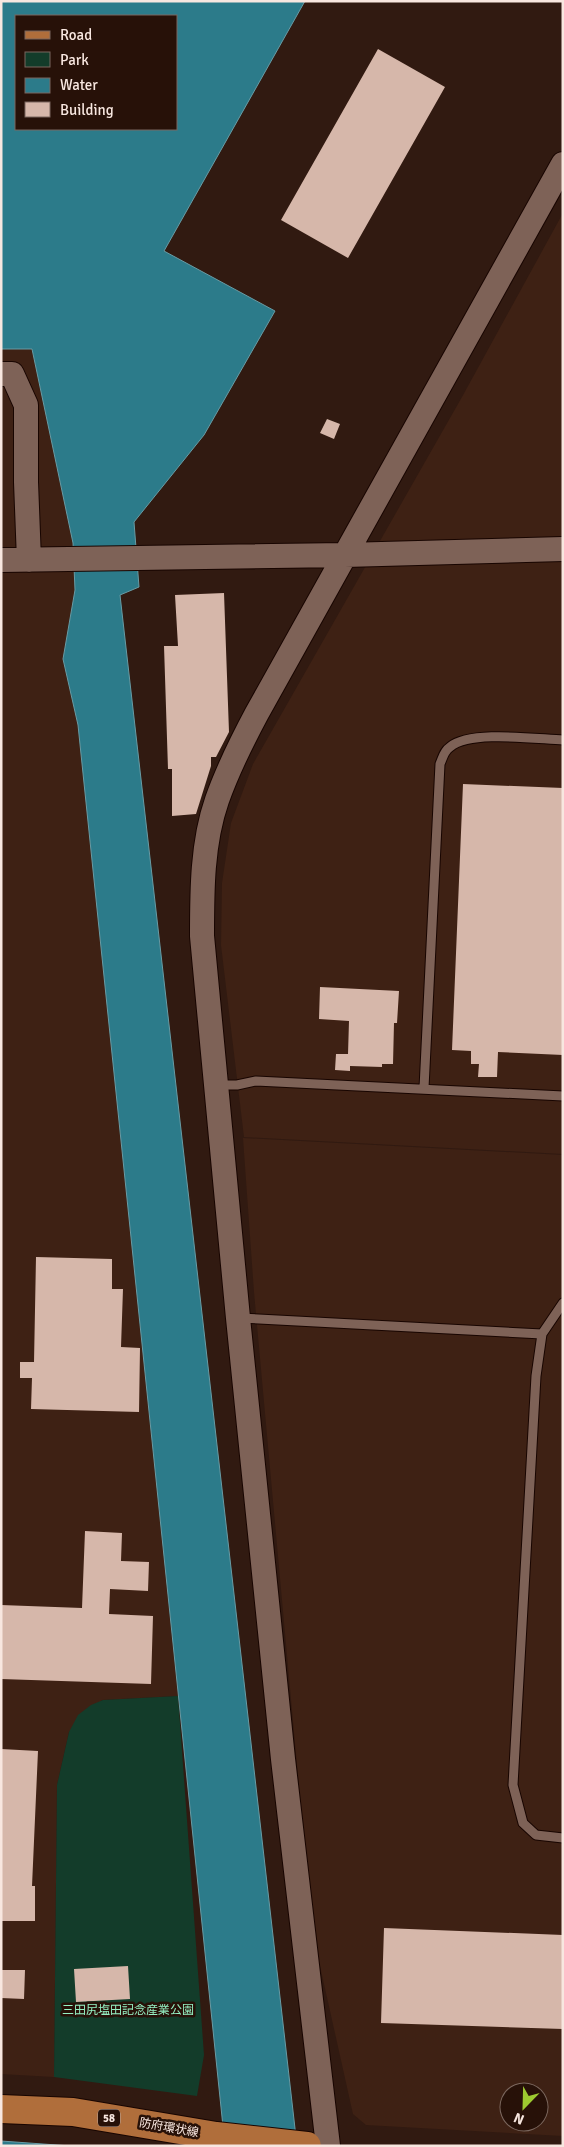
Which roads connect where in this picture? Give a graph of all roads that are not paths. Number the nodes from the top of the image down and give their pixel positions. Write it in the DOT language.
graph roads {
  1 [pos="563,164"];
  2 [pos="1,374"];
  3 [pos="563,549"];
  4 [pos="345,555"];
  5 [pos="1,560"];
  6 [pos="29,560"];
  7 [pos="563,740"];
  8 [pos="217,1085"];
  9 [pos="424,1088"];
  10 [pos="563,1096"];
  11 [pos="563,1303"];
  12 [pos="238,1318"];
  13 [pos="542,1334"];
  14 [pos="563,1838"];
  15 [pos="1,2109"];
  16 [pos="303,2145"];
  17 [pos="307,2146"];
  18 [pos="328,2146"];
  1 -- 4 [label="street"];
  2 -- 6 [label="street"];
  3 -- 4 [label="street"];
  4 -- 6 [label="street"];
  4 -- 8 [label="street"];
  5 -- 6 [label="street"];
  7 -- 9 [label="lane"];
  8 -- 9 [label="lane"];
  8 -- 12 [label="street"];
  9 -- 10 [label="lane"];
  11 -- 13 [label="lane"];
  12 -- 13 [label="lane"];
  12 -- 18 [label="street"];
  13 -- 14 [label="lane"];
  15 -- 16 [label="main road, 防府環状線 / 58"];
  16 -- 17 [label="main road, 防府環状線 / 58"];
}
